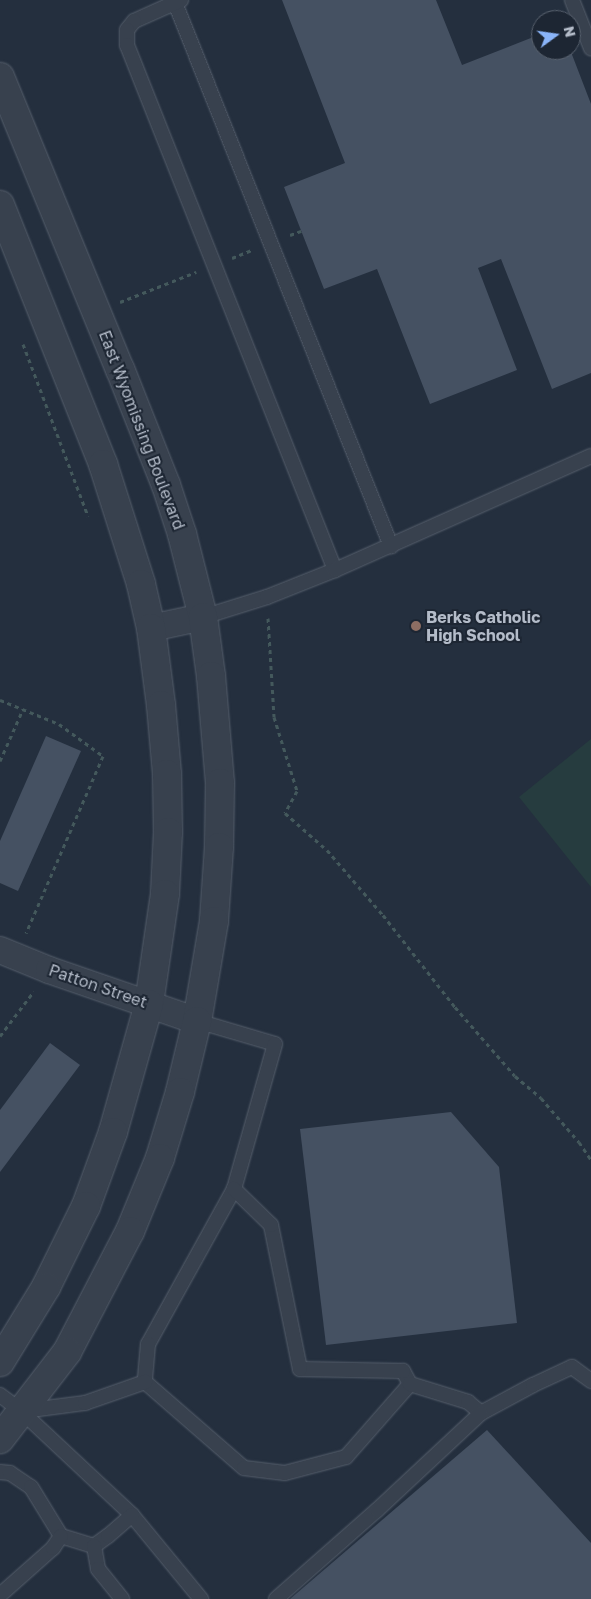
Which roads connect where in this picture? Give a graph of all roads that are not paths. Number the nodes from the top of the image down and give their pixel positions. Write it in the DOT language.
graph roads {
  1 [pos="572,0"];
  2 [pos="177,1"];
  3 [pos="591,48"];
  4 [pos="0,77"];
  5 [pos="0,205"];
  6 [pos="591,456"];
  7 [pos="390,546"];
  8 [pos="335,570"];
  9 [pos="203,617"];
  10 [pos="151,628"];
  11 [pos="8,954"];
  12 [pos="149,1004"];
  13 [pos="197,1021"];
  14 [pos="234,1189"];
  15 [pos="0,1362"];
  16 [pos="591,1381"];
  17 [pos="145,1382"];
  18 [pos="410,1384"];
  19 [pos="10,1403"];
  20 [pos="481,1413"];
  21 [pos="0,1439"];
  22 [pos="0,1472"];
  23 [pos="132,1515"];
  24 [pos="61,1536"];
  25 [pos="94,1546"];
  26 [pos="0,1595"];
  27 [pos="122,1599"];
  28 [pos="201,1599"];
  29 [pos="276,1599"];
  1 -- 3 [label="lane"];
  2 -- 7 [label="lane"];
  2 -- 8 [label="lane"];
  4 -- 9 [label="street, East Wyomissing Boulevard"];
  5 -- 10 [label="street"];
  6 -- 7 [label="lane"];
  7 -- 8 [label="lane"];
  8 -- 9 [label="lane"];
  9 -- 10 [label="street"];
  9 -- 13 [label="street, East Wyomissing Boulevard"];
  10 -- 12 [label="street"];
  11 -- 12 [label="street, Patton Street"];
  12 -- 13 [label="street, Patton Street"];
  12 -- 15 [label="street"];
  13 -- 14 [label="lane"];
  13 -- 19 [label="street, East Wyomissing Boulevard"];
  14 -- 17 [label="lane"];
  14 -- 18 [label="lane"];
  16 -- 20 [label="lane"];
  17 -- 18 [label="lane"];
  17 -- 19 [label="lane"];
  18 -- 20 [label="lane"];
  19 -- 21 [label="street, East Wyomissing Boulevard"];
  19 -- 23 [label="lane"];
  20 -- 29 [label="lane"];
  22 -- 24 [label="lane"];
  23 -- 25 [label="lane"];
  23 -- 28 [label="lane"];
  24 -- 25 [label="lane"];
  24 -- 26 [label="lane"];
  25 -- 27 [label="lane"];
}
